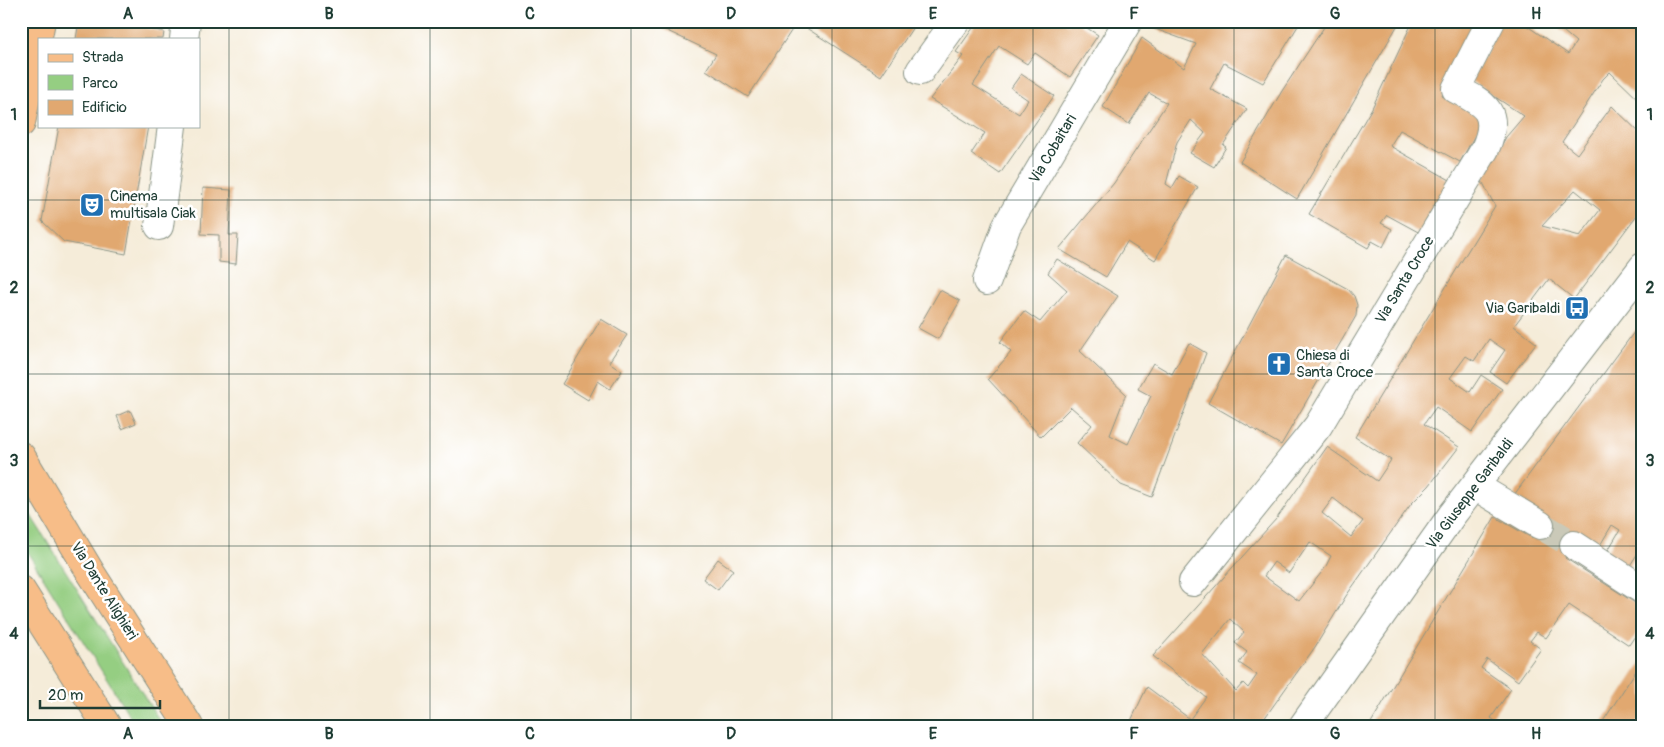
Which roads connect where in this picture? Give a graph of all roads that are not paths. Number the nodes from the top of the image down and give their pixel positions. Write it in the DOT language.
graph roads {
  1 [pos="40,21"];
  2 [pos="186,21"];
  3 [pos="956,21"];
  4 [pos="1128,21"];
  5 [pos="1491,21"];
  6 [pos="184,38"];
  7 [pos="27,61"];
  8 [pos="920,71"];
  9 [pos="21,123"];
  10 [pos="172,128"];
  11 [pos="159,226"];
  12 [pos="1643,267"];
  13 [pos="987,281"];
  14 [pos="21,456"];
  15 [pos="1475,486"];
  16 [pos="1540,525"];
  17 [pos="1574,545"];
  18 [pos="1194,582"];
  19 [pos="21,590"];
  20 [pos="1643,590"];
  21 [pos="107,726"];
  22 [pos="189,726"];
  23 [pos="1303,726"];
  1 -- 7 [label="main road"];
  2 -- 6 [label="street"];
  3 -- 8 [label="street"];
  4 -- 13 [label="street, Via Cobaitari"];
  5 -- 18 [label="street, Via Santa Croce"];
  7 -- 9 [label="main road"];
  10 -- 11 [label="street"];
  12 -- 15 [label="street, Via Giuseppe Garibaldi"];
  14 -- 22 [label="main road, Via Dante Alighieri"];
  15 -- 16 [label="street"];
  15 -- 23 [label="street, Via Giuseppe Garibaldi"];
  17 -- 20 [label="street"];
  19 -- 21 [label="main road"];
}
